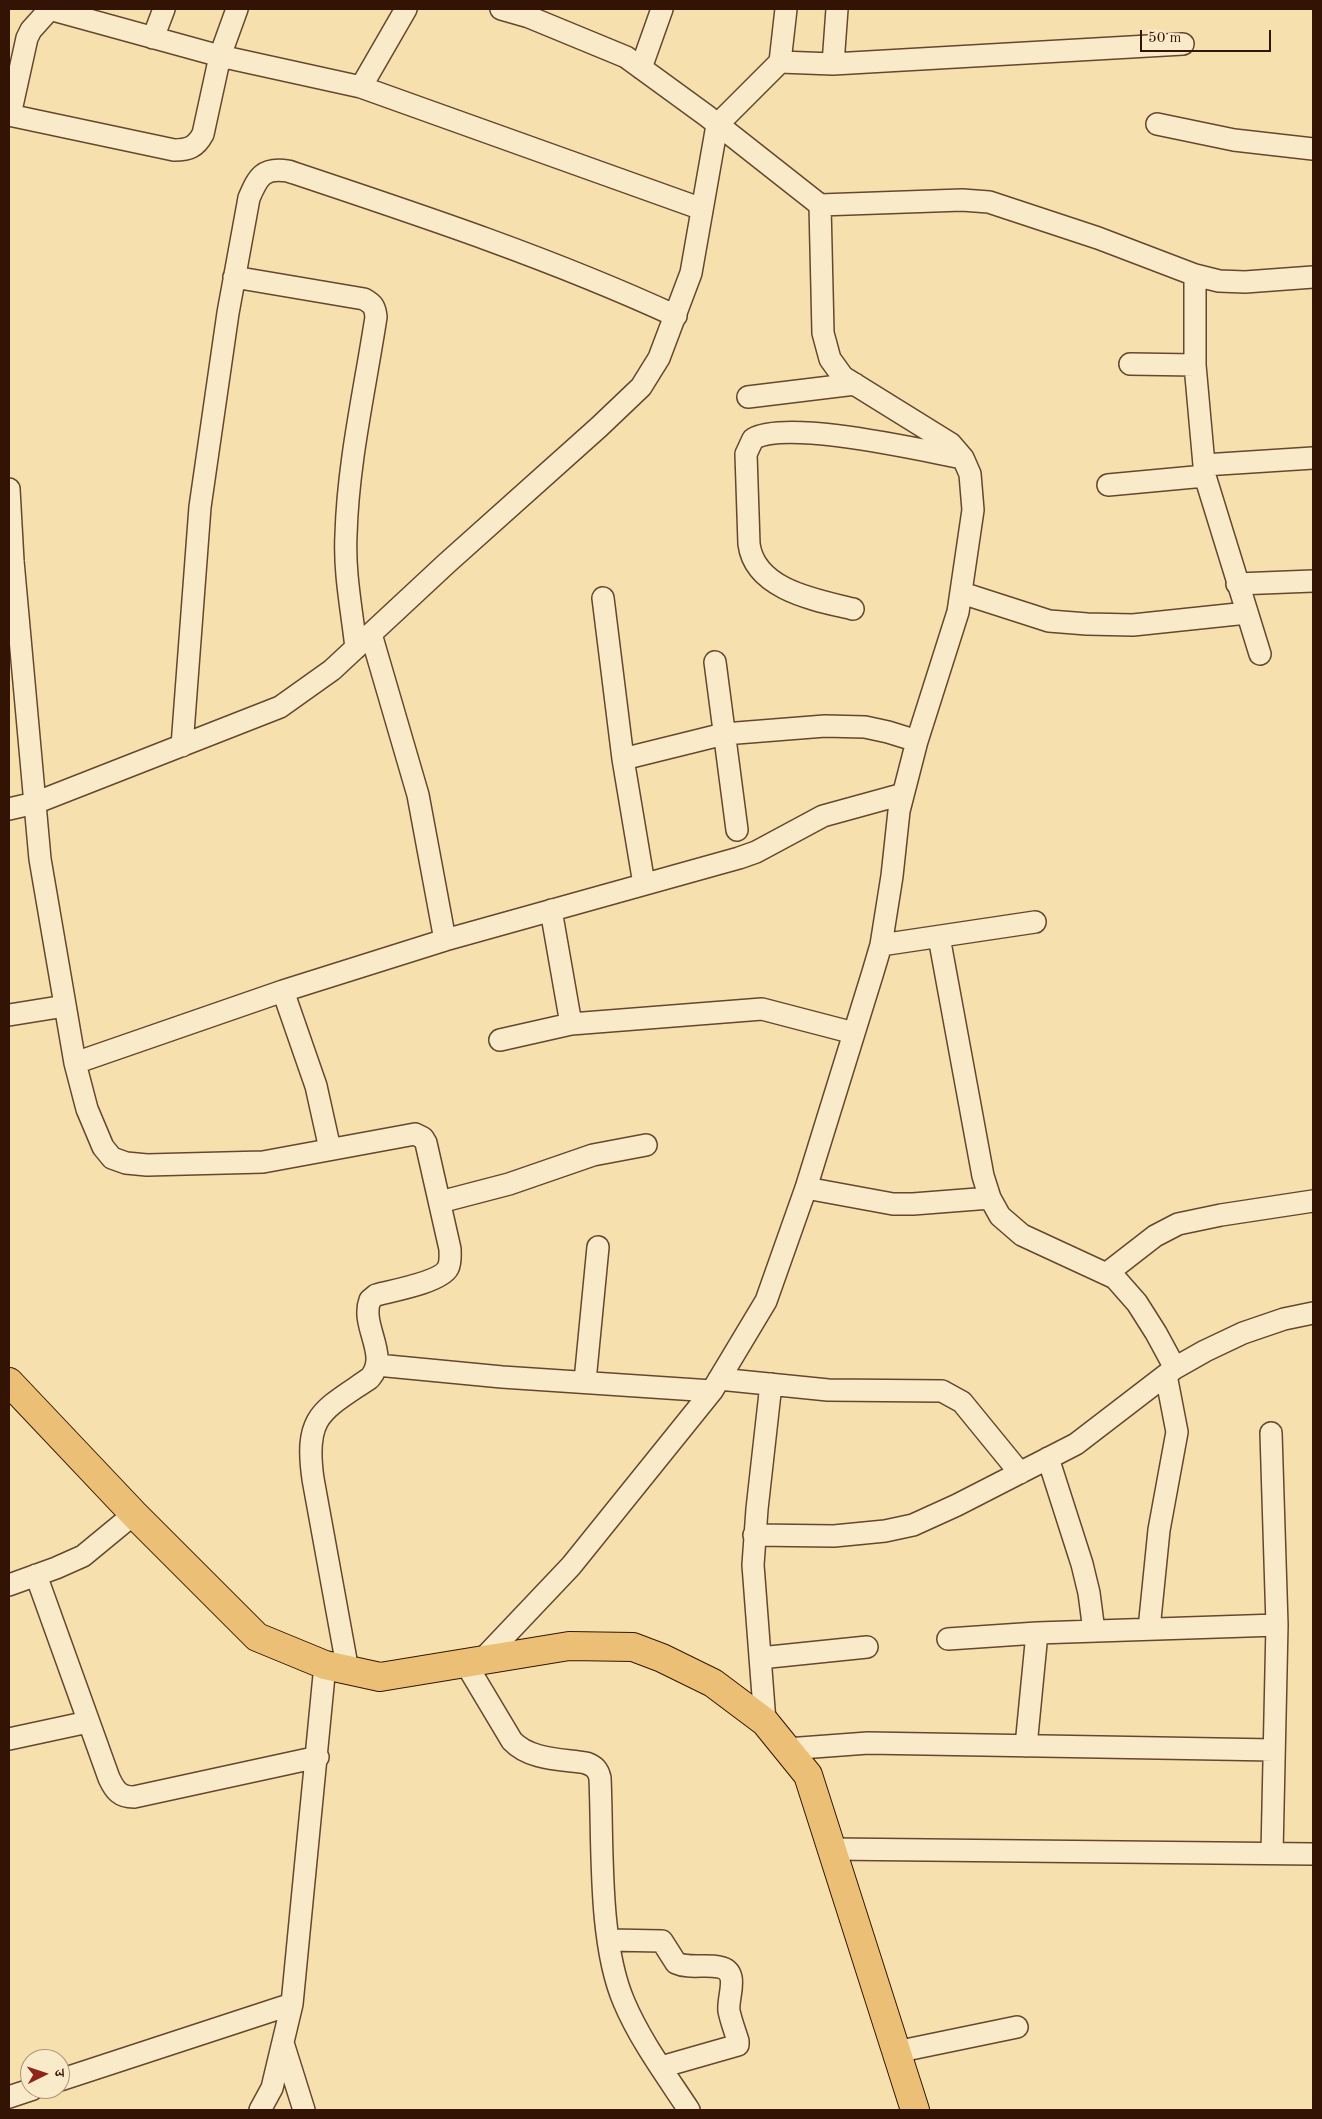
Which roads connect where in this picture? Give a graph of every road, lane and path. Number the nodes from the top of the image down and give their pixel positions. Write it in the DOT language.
graph roads {
  1 [pos="49,9"];
  2 [pos="164,9"];
  3 [pos="236,9"];
  4 [pos="406,9"];
  5 [pos="502,9"];
  6 [pos="662,9"];
  7 [pos="786,9"];
  8 [pos="837,9"];
  9 [pos="153,38"];
  10 [pos="1183,44"];
  11 [pos="220,56"];
  12 [pos="780,62"];
  13 [pos="833,64"];
  14 [pos="641,68"];
  15 [pos="361,87"];
  16 [pos="9,115"];
  17 [pos="1156,124"];
  18 [pos="717,125"];
  19 [pos="1313,149"];
  20 [pos="820,205"];
  21 [pos="702,209"];
  22 [pos="1195,275"];
  23 [pos="1313,276"];
  24 [pos="234,277"];
  25 [pos="676,316"];
  26 [pos="1130,364"];
  27 [pos="1195,365"];
  28 [pos="855,384"];
  29 [pos="748,397"];
  30 [pos="963,458"];
  31 [pos="1313,458"];
  32 [pos="1205,471"];
  33 [pos="1108,485"];
  34 [pos="9,489"];
  35 [pos="11,560"];
  36 [pos="1313,582"];
  37 [pos="1237,584"];
  38 [pos="962,592"];
  39 [pos="603,598"];
  40 [pos="853,609"];
  41 [pos="1247,613"];
  42 [pos="371,634"];
  43 [pos="356,648"];
  44 [pos="1260,654"];
  45 [pos="715,662"];
  46 [pos="724,734"];
  47 [pos="917,741"];
  48 [pos="182,746"];
  49 [pos="623,759"];
  50 [pos="903,794"];
  51 [pos="35,803"];
  52 [pos="9,809"];
  53 [pos="737,830"];
  54 [pos="644,884"];
  55 [pos="551,910"];
  56 [pos="1035,922"];
  57 [pos="939,937"];
  58 [pos="445,940"];
  59 [pos="881,945"];
  60 [pos="283,990"];
  61 [pos="65,1006"];
  62 [pos="9,1015"];
  63 [pos="571,1024"];
  64 [pos="854,1033"];
  65 [pos="500,1040"];
  66 [pos="75,1063"];
  67 [pos="646,1145"];
  68 [pos="330,1149"];
  69 [pos="806,1188"];
  70 [pos="990,1198"];
  71 [pos="1313,1201"];
  72 [pos="440,1202"];
  73 [pos="598,1247"];
  74 [pos="1106,1274"];
  75 [pos="1313,1314"];
  76 [pos="378,1365"];
  77 [pos="1170,1372"];
  78 [pos="585,1381"];
  79 [pos="9,1382"];
  80 [pos="771,1384"];
  81 [pos="716,1385"];
  82 [pos="1271,1433"];
  83 [pos="1048,1458"];
  84 [pos="1020,1472"];
  85 [pos="134,1514"];
  86 [pos="754,1535"];
  87 [pos="36,1575"];
  88 [pos="9,1585"];
  89 [pos="1277,1625"];
  90 [pos="1149,1629"];
  91 [pos="1094,1631"];
  92 [pos="1037,1633"];
  93 [pos="948,1639"];
  94 [pos="867,1647"];
  95 [pos="760,1658"];
  96 [pos="473,1663"];
  97 [pos="337,1668"];
  98 [pos="88,1722"];
  99 [pos="765,1722"];
  100 [pos="9,1739"];
  101 [pos="1026,1746"];
  102 [pos="787,1749"];
  103 [pos="1274,1750"];
  104 [pos="318,1757"];
  105 [pos="831,1849"];
  106 [pos="1272,1853"];
  107 [pos="1313,1854"];
  108 [pos="609,1940"];
  109 [pos="292,2004"];
  110 [pos="1017,2026"];
  111 [pos="283,2043"];
  112 [pos="896,2052"];
  113 [pos="661,2067"];
  114 [pos="70,2077"];
  115 [pos="260,2110"];
  116 [pos="304,2110"];
  117 [pos="689,2110"];
  118 [pos="915,2110"];
  1 -- 9 [label="street"];
  1 -- 16 [label="street"];
  2 -- 9 [label="street"];
  3 -- 11 [label="street"];
  4 -- 15 [label="street"];
  5 -- 14 [label="street"];
  6 -- 14 [label="street"];
  7 -- 12 [label="street"];
  8 -- 13 [label="street"];
  9 -- 11 [label="street"];
  10 -- 13 [label="street"];
  11 -- 15 [label="street"];
  11 -- 16 [label="street"];
  12 -- 13 [label="street"];
  12 -- 18 [label="street"];
  14 -- 18 [label="street"];
  15 -- 21 [label="street"];
  17 -- 19 [label="street"];
  18 -- 20 [label="street"];
  18 -- 21 [label="street"];
  20 -- 22 [label="street"];
  20 -- 28 [label="street"];
  21 -- 25 [label="street"];
  22 -- 23 [label="street"];
  22 -- 27 [label="street"];
  24 -- 25 [label="street"];
  24 -- 43 [label="street"];
  24 -- 48 [label="street"];
  25 -- 42 [label="street"];
  26 -- 27 [label="street"];
  27 -- 32 [label="street"];
  28 -- 29 [label="street"];
  28 -- 30 [label="street"];
  30 -- 38 [label="street"];
  30 -- 40 [label="street"];
  31 -- 32 [label="street"];
  32 -- 33 [label="street"];
  32 -- 37 [label="street"];
  34 -- 35 [label="street"];
  35 -- 51 [label="street"];
  36 -- 37 [label="street"];
  37 -- 41 [label="street"];
  38 -- 41 [label="street"];
  38 -- 47 [label="street"];
  39 -- 49 [label="street"];
  41 -- 44 [label="street"];
  42 -- 43 [label="street"];
  42 -- 58 [label="street"];
  43 -- 48 [label="street"];
  45 -- 46 [label="street"];
  46 -- 47 [label="street"];
  46 -- 49 [label="street"];
  46 -- 53 [label="street"];
  47 -- 50 [label="street"];
  48 -- 51 [label="street"];
  49 -- 54 [label="street"];
  50 -- 54 [label="street"];
  50 -- 59 [label="street"];
  51 -- 52 [label="street"];
  51 -- 61 [label="street"];
  54 -- 55 [label="street"];
  55 -- 58 [label="street"];
  55 -- 63 [label="street"];
  56 -- 57 [label="street"];
  57 -- 59 [label="street"];
  57 -- 70 [label="street"];
  58 -- 60 [label="street"];
  59 -- 64 [label="street"];
  60 -- 66 [label="street"];
  60 -- 68 [label="street"];
  61 -- 62 [label="street"];
  61 -- 66 [label="street"];
  63 -- 64 [label="street"];
  63 -- 65 [label="street"];
  64 -- 69 [label="street"];
  66 -- 68 [label="street"];
  67 -- 72 [label="street"];
  68 -- 72 [label="street"];
  69 -- 70 [label="street"];
  69 -- 81 [label="street"];
  70 -- 74 [label="street"];
  71 -- 74 [label="street"];
  72 -- 76 [label="street"];
  73 -- 78 [label="street"];
  74 -- 77 [label="street"];
  75 -- 77 [label="street"];
  76 -- 78 [label="street"];
  76 -- 97 [label="street"];
  77 -- 83 [label="street"];
  77 -- 90 [label="street"];
  78 -- 81 [label="street"];
  79 -- 85 [label="main road"];
  80 -- 81 [label="street"];
  80 -- 84 [label="street"];
  80 -- 86 [label="street"];
  81 -- 96 [label="street"];
  82 -- 89 [label="street"];
  83 -- 84 [label="street"];
  83 -- 91 [label="street"];
  84 -- 86 [label="street"];
  85 -- 87 [label="street"];
  85 -- 97 [label="main road"];
  86 -- 95 [label="street"];
  87 -- 88 [label="street"];
  87 -- 98 [label="street"];
  89 -- 90 [label="street"];
  89 -- 103 [label="street"];
  90 -- 91 [label="street"];
  91 -- 92 [label="street"];
  92 -- 93 [label="street"];
  92 -- 101 [label="street"];
  94 -- 95 [label="street"];
  95 -- 99 [label="street"];
  96 -- 97 [label="main road"];
  96 -- 99 [label="main road"];
  96 -- 108 [label="street"];
  97 -- 104 [label="street"];
  98 -- 100 [label="street"];
  98 -- 104 [label="street"];
  99 -- 102 [label="main road"];
  101 -- 102 [label="street"];
  101 -- 103 [label="street"];
  102 -- 105 [label="main road"];
  103 -- 106 [label="street"];
  104 -- 109 [label="street"];
  105 -- 106 [label="street"];
  105 -- 112 [label="main road"];
  106 -- 107 [label="street"];
  108 -- 113 [label="street"];
  108 -- 113 [label="street"];
  109 -- 111 [label="street"];
  109 -- 114 [label="street"];
  110 -- 112 [label="street"];
  111 -- 115 [label="street"];
  111 -- 116 [label="street"];
  112 -- 118 [label="main road"];
  113 -- 117 [label="street"];
}
